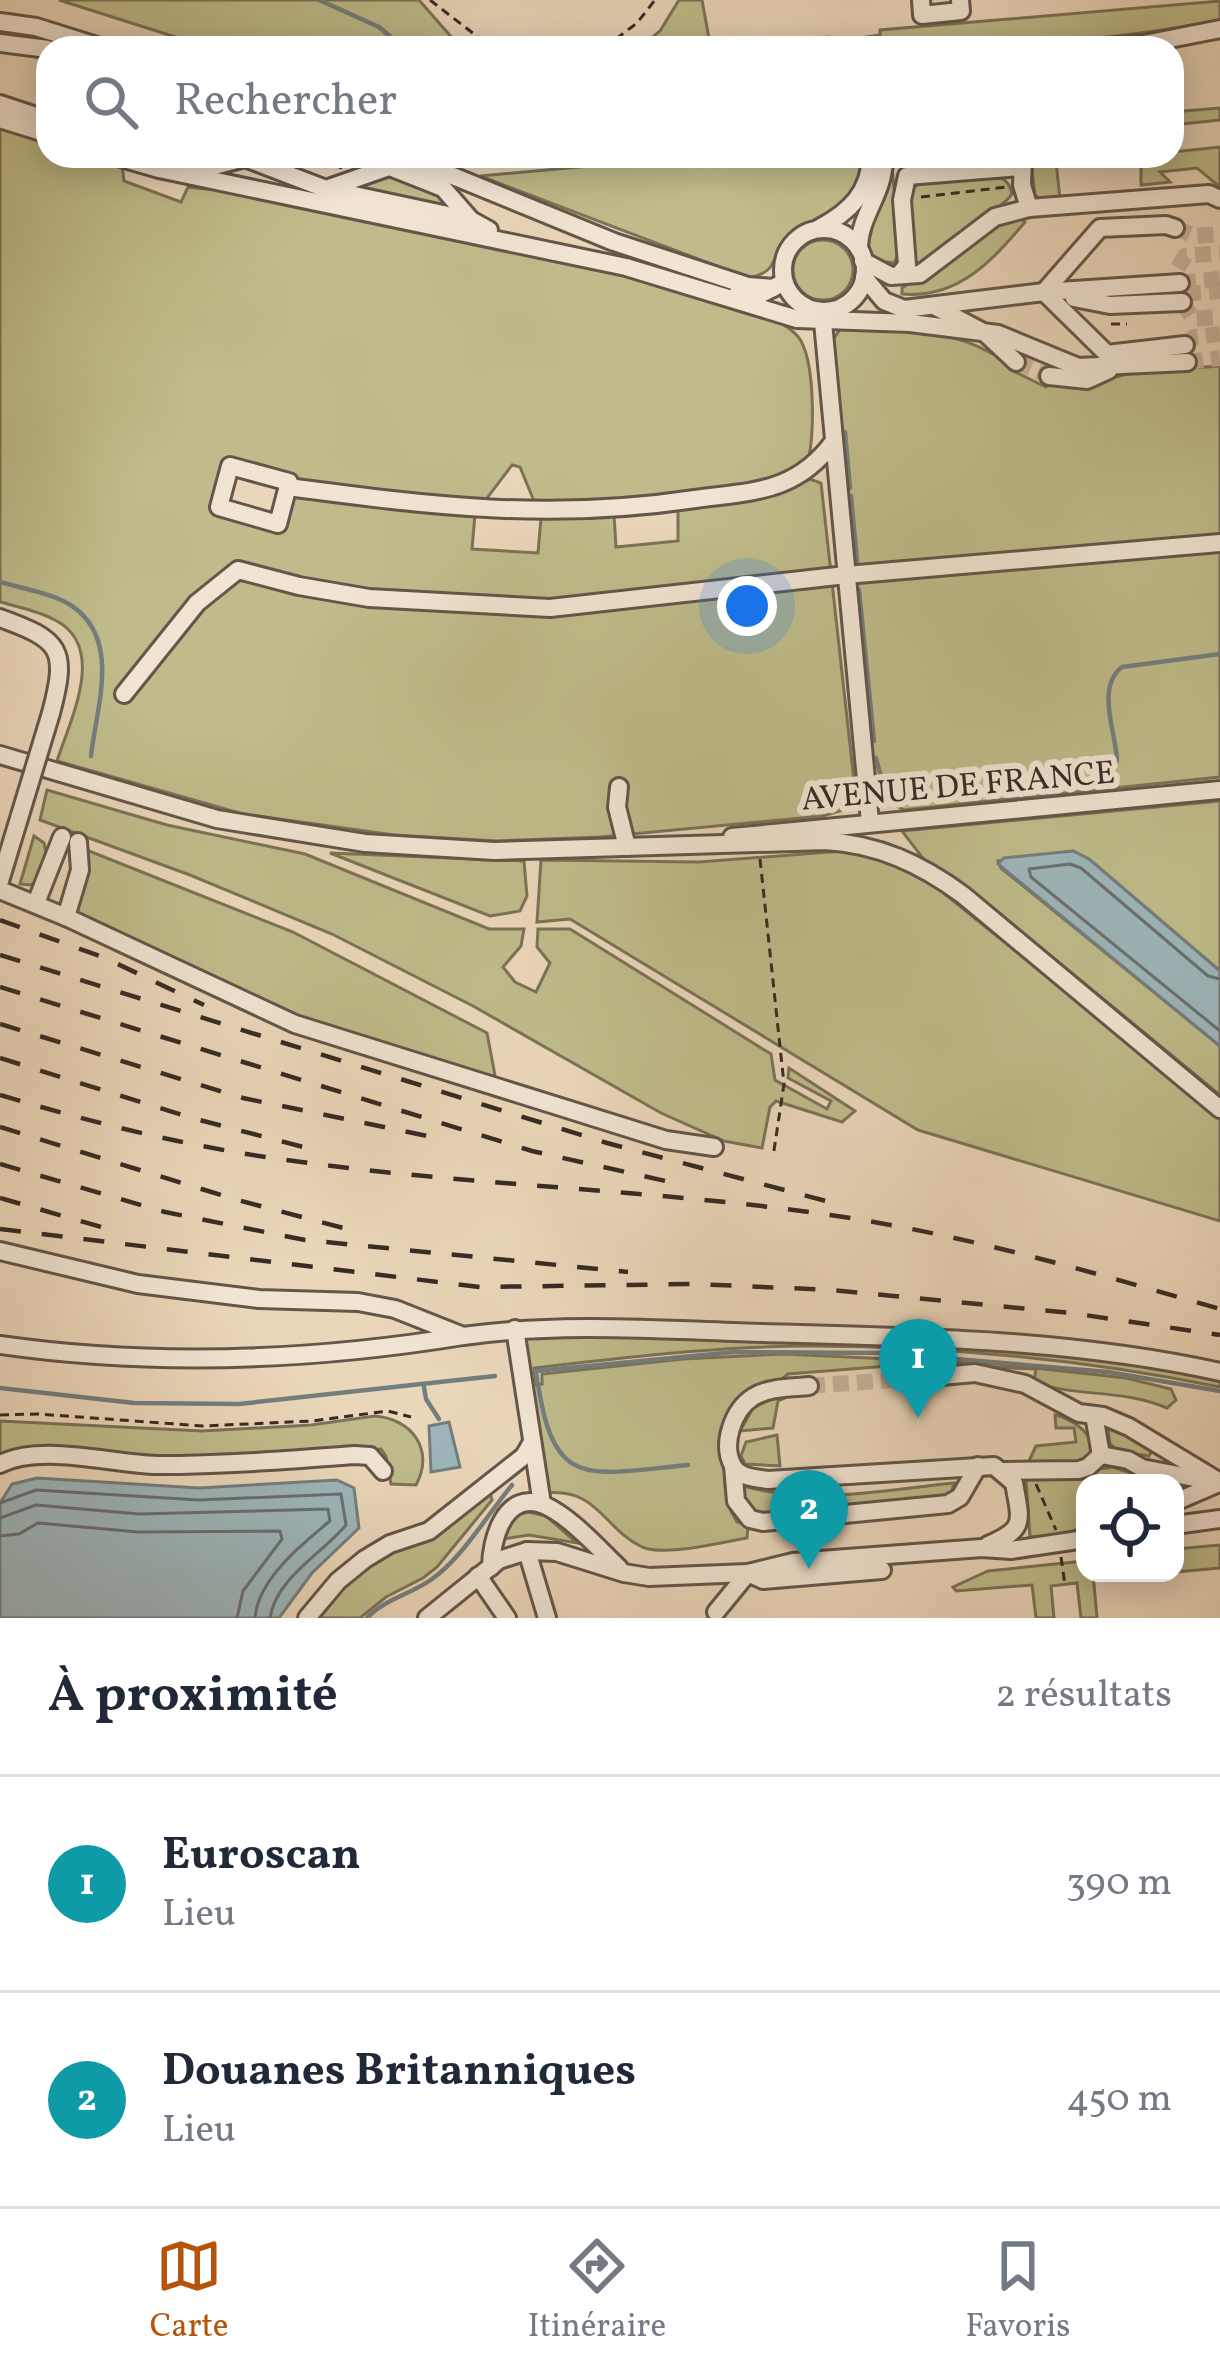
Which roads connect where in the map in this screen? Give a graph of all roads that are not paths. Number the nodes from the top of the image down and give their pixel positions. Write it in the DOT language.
graph roads {
  1 [pos="921,0"];
  2 [pos="960,0"];
  3 [pos="0,25"];
  4 [pos="1220,29"];
  5 [pos="39,36"];
  6 [pos="65,36"];
  7 [pos="1184,36"];
  8 [pos="1220,40"];
  9 [pos="0,44"];
  10 [pos="1184,47"];
  11 [pos="36,48"];
  12 [pos="0,115"];
  13 [pos="36,127"];
  14 [pos="175,168"];
  15 [pos="179,168"];
  16 [pos="271,168"];
  17 [pos="374,168"];
  18 [pos="407,168"];
  19 [pos="414,168"];
  20 [pos="871,168"];
  21 [pos="883,168"];
  22 [pos="973,168"];
  23 [pos="1023,168"];
  24 [pos="326,189"];
  25 [pos="1220,199"];
  26 [pos="1030,208"];
  27 [pos="471,220"];
  28 [pos="1175,228"];
  29 [pos="489,230"];
  30 [pos="815,230"];
  31 [pos="862,262"];
  32 [pos="899,275"];
  33 [pos="672,278"];
  34 [pos="778,285"];
  35 [pos="1180,287"];
  36 [pos="1044,292"];
  37 [pos="729,295"];
  38 [pos="934,306"];
  39 [pos="823,322"];
  40 [pos="985,333"];
  41 [pos="1016,362"];
  42 [pos="1121,365"];
  43 [pos="1049,376"];
  44 [pos="834,441"];
  45 [pos="288,487"];
  46 [pos="1220,543"];
  47 [pos="846,575"];
  48 [pos="0,618"];
  49 [pos="124,694"];
  50 [pos="0,755"];
  51 [pos="619,787"];
  52 [pos="1220,790"];
  53 [pos="870,822"];
  54 [pos="702,843"];
  55 [pos="627,847"];
  56 [pos="0,886"];
  57 [pos="35,904"];
  58 [pos="66,917"];
  59 [pos="1220,1109"];
  60 [pos="714,1147"];
  61 [pos="0,1252"];
  62 [pos="515,1329"];
  63 [pos="463,1336"];
  64 [pos="0,1345"];
  65 [pos="1220,1372"];
  66 [pos="919,1378"];
  67 [pos="809,1386"];
  68 [pos="1094,1415"];
  69 [pos="532,1442"];
  70 [pos="1101,1455"];
  71 [pos="0,1464"];
  72 [pos="734,1466"];
  73 [pos="978,1466"];
  74 [pos="383,1471"];
  75 [pos="1004,1471"];
  76 [pos="1220,1483"];
  77 [pos="1220,1495"];
  78 [pos="1184,1501"];
  79 [pos="1184,1503"];
  80 [pos="542,1504"];
  81 [pos="1220,1519"];
  82 [pos="1184,1526"];
  83 [pos="1184,1528"];
  84 [pos="1220,1529"];
  85 [pos="1076,1542"];
  86 [pos="982,1548"];
  87 [pos="526,1551"];
  88 [pos="484,1571"];
  89 [pos="623,1573"];
  90 [pos="748,1574"];
  91 [pos="716,1612"];
  92 [pos="307,1618"];
  93 [pos="427,1618"];
  94 [pos="507,1618"];
  95 [pos="547,1618"];
  1 -- 2 [label="lane"];
  3 -- 5 [label="lane"];
  3 -- 6 [label="lane"];
  4 -- 7 [label="lane"];
  8 -- 10 [label="lane"];
  9 -- 11 [label="lane"];
  12 -- 13 [label="lane"];
  14 -- 33 [label="lane"];
  15 -- 29 [label="lane"];
  16 -- 24 [label="lane"];
  17 -- 24 [label="lane"];
  18 -- 27 [label="lane"];
  19 -- 34 [label="lane"];
  20 -- 30 [label="lane"];
  21 -- 31 [label="lane"];
  22 -- 32 [label="lane"];
  23 -- 26 [label="lane"];
  24 -- 27 [label="lane"];
  25 -- 26 [label="lane"];
  26 -- 32 [label="lane"];
  27 -- 29 [label="lane"];
  28 -- 36 [label="lane"];
  29 -- 33 [label="lane"];
  30 -- 31 [label="lane"];
  30 -- 34 [label="lane"];
  31 -- 32 [label="lane"];
  31 -- 34 [label="lane"];
  31 -- 38 [label="lane"];
  33 -- 37 [label="lane"];
  33 -- 37 [label="lane"];
  34 -- 37 [label="lane"];
  35 -- 36 [label="lane"];
  36 -- 38 [label="lane"];
  36 -- 42 [label="lane"];
  37 -- 39 [label="lane"];
  38 -- 40 [label="lane"];
  39 -- 40 [label="lane"];
  39 -- 44 [label="lane"];
  40 -- 41 [label="lane"];
  40 -- 42 [label="lane"];
  42 -- 43 [label="lane"];
  44 -- 45 [label="lane"];
  44 -- 47 [label="lane"];
  45 -- 45 [label="lane"];
  46 -- 47 [label="lane"];
  47 -- 49 [label="lane"];
  47 -- 53 [label="lane"];
  48 -- 56 [label="lane, bridge"];
  50 -- 55 [label="lane"];
  51 -- 55 [label="lane"];
  52 -- 53 [label="lane, AVENUE DE FRANCE"];
  53 -- 54 [label="lane, AVENUE DE FRANCE"];
  54 -- 55 [label="lane"];
  54 -- 59 [label="lane"];
  56 -- 57 [label="lane"];
  57 -- 58 [label="lane"];
  57 -- 58 [label="lane"];
  58 -- 60 [label="lane"];
  61 -- 63 [label="lane"];
  62 -- 63 [label="lane"];
  62 -- 65 [label="lane"];
  62 -- 69 [label="lane"];
  63 -- 64 [label="lane"];
  66 -- 68 [label="lane"];
  67 -- 72 [label="lane"];
  68 -- 70 [label="lane"];
  68 -- 76 [label="lane"];
  69 -- 80 [label="lane"];
  69 -- 92 [label="lane"];
  70 -- 75 [label="lane"];
  70 -- 76 [label="lane"];
  71 -- 74 [label="lane"];
  72 -- 73 [label="lane"];
  72 -- 73 [label="lane"];
  73 -- 75 [label="lane"];
  75 -- 86 [label="lane"];
  76 -- 78 [label="lane"];
  77 -- 79 [label="lane"];
  80 -- 88 [label="lane"];
  80 -- 89 [label="lane"];
  81 -- 82 [label="lane"];
  83 -- 84 [label="lane"];
  85 -- 86 [label="lane"];
  86 -- 90 [label="lane"];
  87 -- 88 [label="lane"];
  87 -- 89 [label="lane"];
  87 -- 95 [label="lane"];
  88 -- 93 [label="lane"];
  88 -- 94 [label="lane"];
  89 -- 90 [label="lane"];
  90 -- 91 [label="lane"];
}
